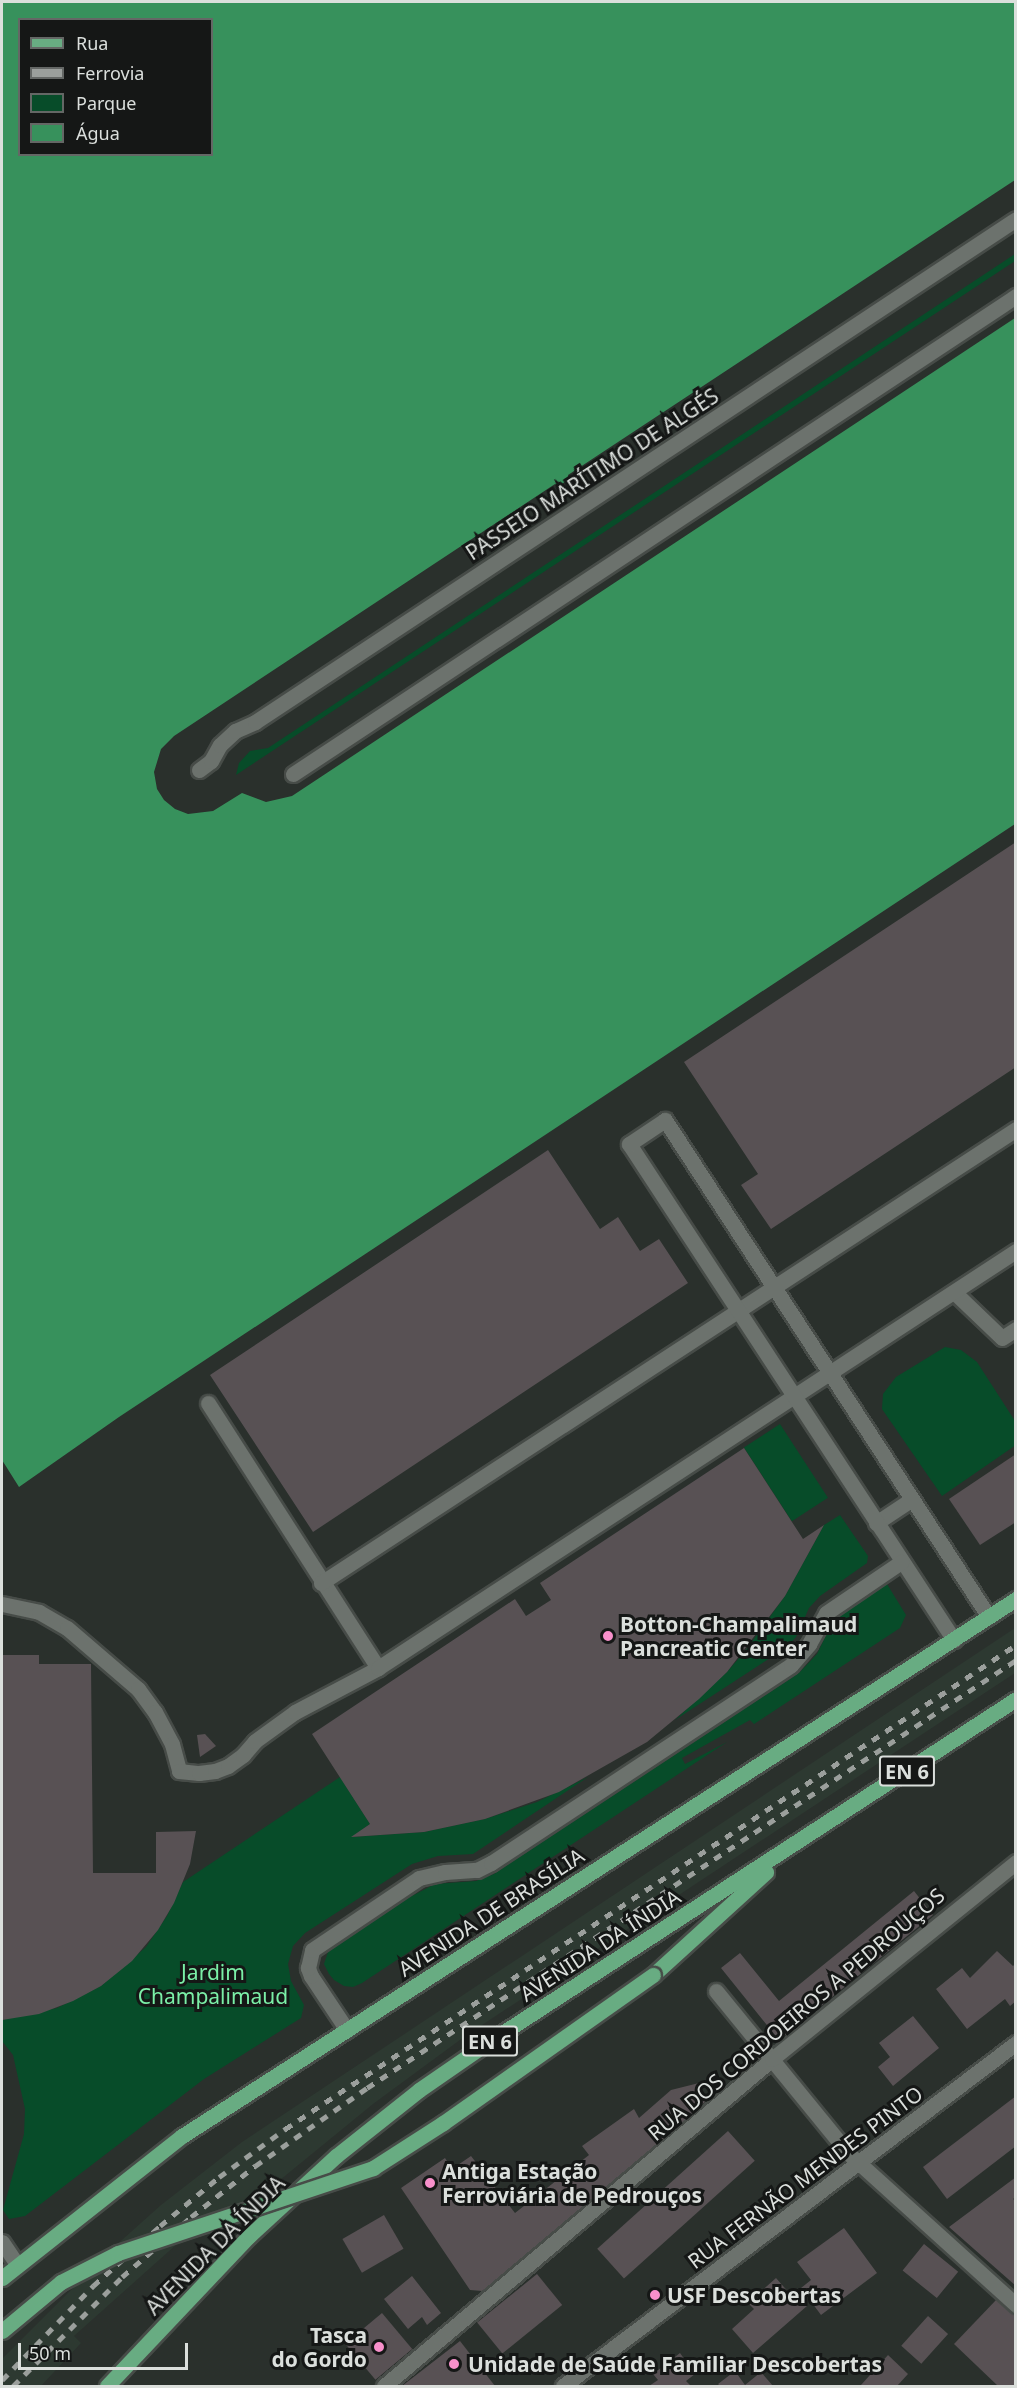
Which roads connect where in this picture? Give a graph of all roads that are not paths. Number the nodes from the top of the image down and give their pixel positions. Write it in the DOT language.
graph roads {
  1 [pos="1016,219"];
  2 [pos="1016,296"];
  3 [pos="199,770"];
  4 [pos="293,774"];
  5 [pos="1016,1129"];
  6 [pos="1016,1251"];
  7 [pos="774,1286"];
  8 [pos="954,1292"];
  9 [pos="738,1310"];
  10 [pos="1016,1329"];
  11 [pos="832,1374"];
  12 [pos="795,1397"];
  13 [pos="208,1403"];
  14 [pos="912,1499"];
  15 [pos="876,1523"];
  16 [pos="901,1562"];
  17 [pos="321,1582"];
  18 [pos="1016,1599"];
  19 [pos="2,1604"];
  20 [pos="989,1617"];
  21 [pos="954,1640"];
  22 [pos="378,1668"];
  23 [pos="1016,1699"];
  24 [pos="799,1842"];
  25 [pos="1016,1862"];
  26 [pos="716,1991"];
  27 [pos="347,2030"];
  28 [pos="1016,2043"];
  29 [pos="772,2059"];
  30 [pos="858,2163"];
  31 [pos="2,2242"];
  32 [pos="17,2264"];
  33 [pos="2,2278"];
  34 [pos="1016,2305"];
  35 [pos="2,2331"];
  36 [pos="107,2386"];
  37 [pos="384,2386"];
  38 [pos="563,2386"];
  1 -- 3 [label="street, PASSEIO MARÍTIMO DE ALGÉS"];
  2 -- 4 [label="street"];
  5 -- 7 [label="street"];
  6 -- 8 [label="street"];
  7 -- 9 [label="street"];
  7 -- 9 [label="street"];
  7 -- 11 [label="street"];
  8 -- 10 [label="street"];
  8 -- 11 [label="street"];
  9 -- 12 [label="street"];
  9 -- 17 [label="street"];
  11 -- 12 [label="street"];
  11 -- 14 [label="street"];
  12 -- 15 [label="street"];
  12 -- 22 [label="street"];
  13 -- 17 [label="street"];
  14 -- 15 [label="street"];
  14 -- 20 [label="street"];
  15 -- 16 [label="street"];
  16 -- 21 [label="street"];
  16 -- 27 [label="street"];
  17 -- 22 [label="street"];
  18 -- 20 [label="main road, AVENIDA DE BRASÍLIA"];
  19 -- 22 [label="street"];
  20 -- 21 [label="main road, AVENIDA DE BRASÍLIA"];
  21 -- 27 [label="main road, AVENIDA DE BRASÍLIA"];
  23 -- 24 [label="main road, AVENIDA DA ÍNDIA / EN 6"];
  24 -- 35 [label="main road, bridge"];
  24 -- 36 [label="main road, AVENIDA DA ÍNDIA / EN 6"];
  25 -- 29 [label="street, RUA DOS CORDOEIROS A PEDROUÇOS"];
  26 -- 29 [label="street"];
  27 -- 32 [label="main road, AVENIDA DE BRASÍLIA"];
  28 -- 30 [label="street, RUA FERNÃO MENDES PINTO"];
  29 -- 30 [label="street"];
  29 -- 37 [label="street, RUA DOS CORDOEIROS A PEDROUÇOS"];
  30 -- 34 [label="street"];
  30 -- 38 [label="street, RUA FERNÃO MENDES PINTO"];
  31 -- 32 [label="street"];
  32 -- 33 [label="main road, AVENIDA DE BRASÍLIA"];
}
